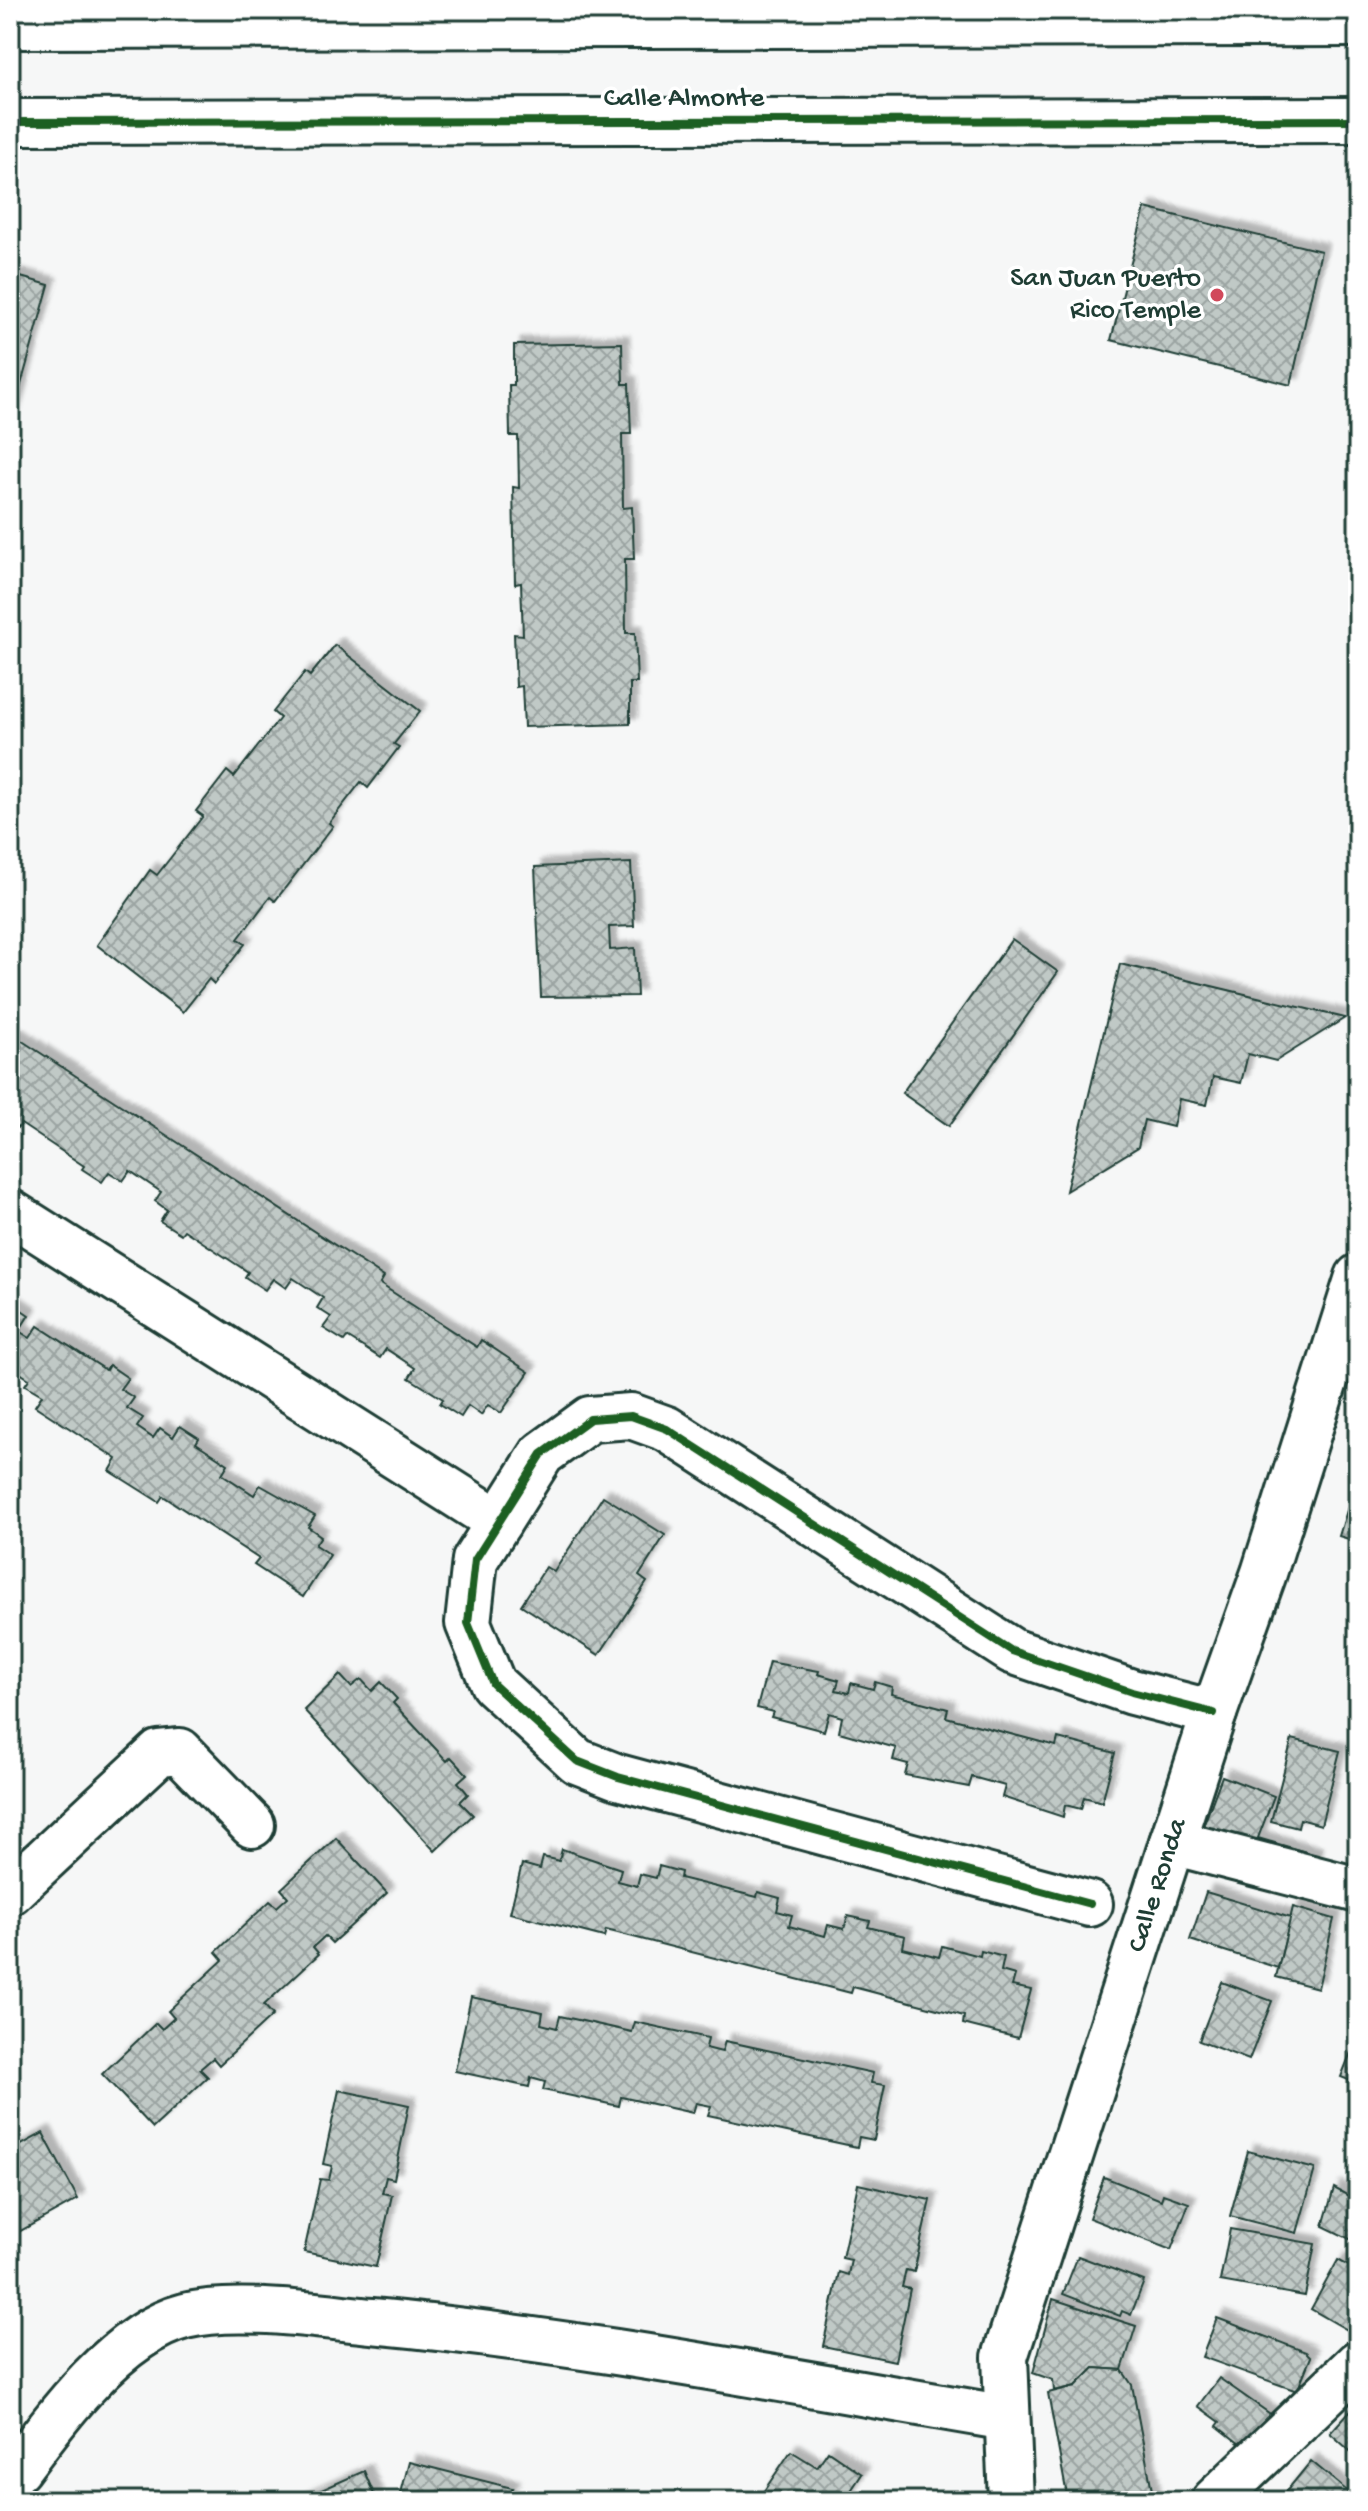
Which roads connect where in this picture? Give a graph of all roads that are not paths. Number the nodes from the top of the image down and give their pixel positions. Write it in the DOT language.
graph roads {
  1 [pos="1358,24"];
  2 [pos="10,26"];
  3 [pos="1358,120"];
  4 [pos="10,122"];
  5 [pos="10,1212"];
  6 [pos="1358,1277"];
  7 [pos="499,1522"];
  8 [pos="1214,1713"];
  9 [pos="252,1825"];
  10 [pos="1172,1842"];
  11 [pos="1358,1890"];
  12 [pos="10,1892"];
  13 [pos="1090,1904"];
  14 [pos="1358,2363"];
  15 [pos="1007,2418"];
  16 [pos="10,2474"];
  17 [pos="1011,2501"];
  18 [pos="1214,2501"];
  1 -- 2 [label="main road"];
  3 -- 4 [label="main road, Calle Almonte"];
  5 -- 7 [label="main road"];
  6 -- 8 [label="main road, Calle Ronda"];
  7 -- 8 [label="main road"];
  7 -- 13 [label="main road"];
  8 -- 10 [label="main road, Calle Ronda"];
  9 -- 12 [label="main road"];
  10 -- 11 [label="main road"];
  10 -- 15 [label="main road, Calle Ronda"];
  14 -- 18 [label="main road"];
  15 -- 16 [label="main road"];
  15 -- 17 [label="main road, Calle Ronda"];
}
